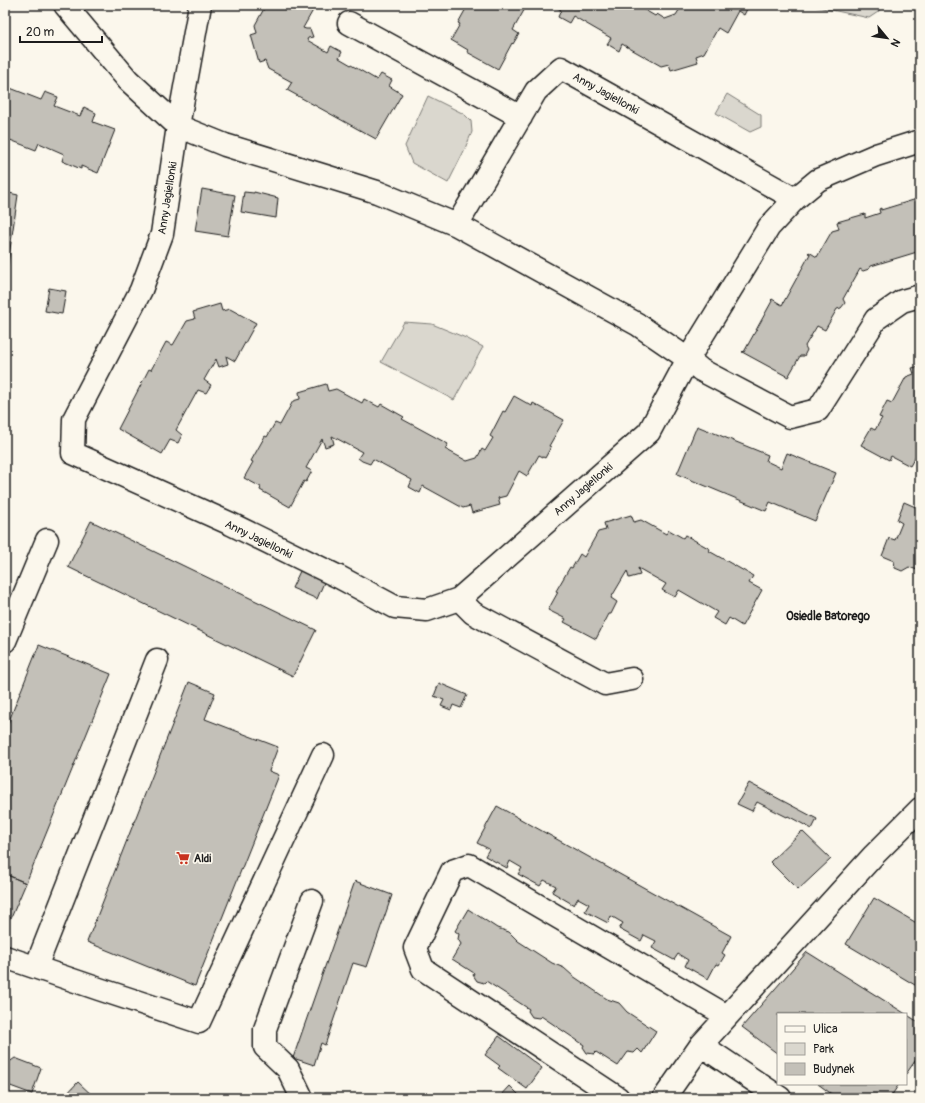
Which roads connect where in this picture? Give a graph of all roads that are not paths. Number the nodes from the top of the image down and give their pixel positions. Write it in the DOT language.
graph roads {
  1 [pos="65,5"];
  2 [pos="200,5"];
  3 [pos="349,22"];
  4 [pos="521,116"];
  5 [pos="178,126"];
  6 [pos="920,141"];
  7 [pos="795,199"];
  8 [pos="457,225"];
  9 [pos="920,296"];
  10 [pos="688,359"];
  11 [pos="47,540"];
  12 [pos="459,599"];
  13 [pos="5,641"];
  14 [pos="158,660"];
  15 [pos="632,679"];
  16 [pos="323,755"];
  17 [pos="920,809"];
  18 [pos="312,901"];
  19 [pos="5,957"];
  20 [pos="36,967"];
  21 [pos="727,1016"];
  22 [pos="701,1044"];
  23 [pos="302,1098"];
  24 [pos="618,1098"];
  25 [pos="664,1098"];
  26 [pos="780,1098"];
  1 -- 5 [label="street"];
  2 -- 5 [label="street, Anny Jagiellonki"];
  3 -- 4 [label="street"];
  4 -- 7 [label="street, Anny Jagiellonki"];
  4 -- 8 [label="street, Anny Jagiellonki"];
  5 -- 8 [label="street"];
  5 -- 12 [label="street, Anny Jagiellonki"];
  6 -- 7 [label="street, Anny Jagiellonki"];
  7 -- 10 [label="street, Anny Jagiellonki"];
  8 -- 10 [label="street"];
  9 -- 10 [label="street"];
  10 -- 12 [label="street, Anny Jagiellonki"];
  11 -- 13 [label="street"];
  12 -- 15 [label="street"];
  14 -- 20 [label="street"];
  16 -- 20 [label="street"];
  17 -- 21 [label="street"];
  18 -- 23 [label="street"];
  19 -- 20 [label="street"];
  21 -- 22 [label="street"];
  21 -- 24 [label="street"];
  22 -- 25 [label="street"];
  22 -- 26 [label="street"];
}
